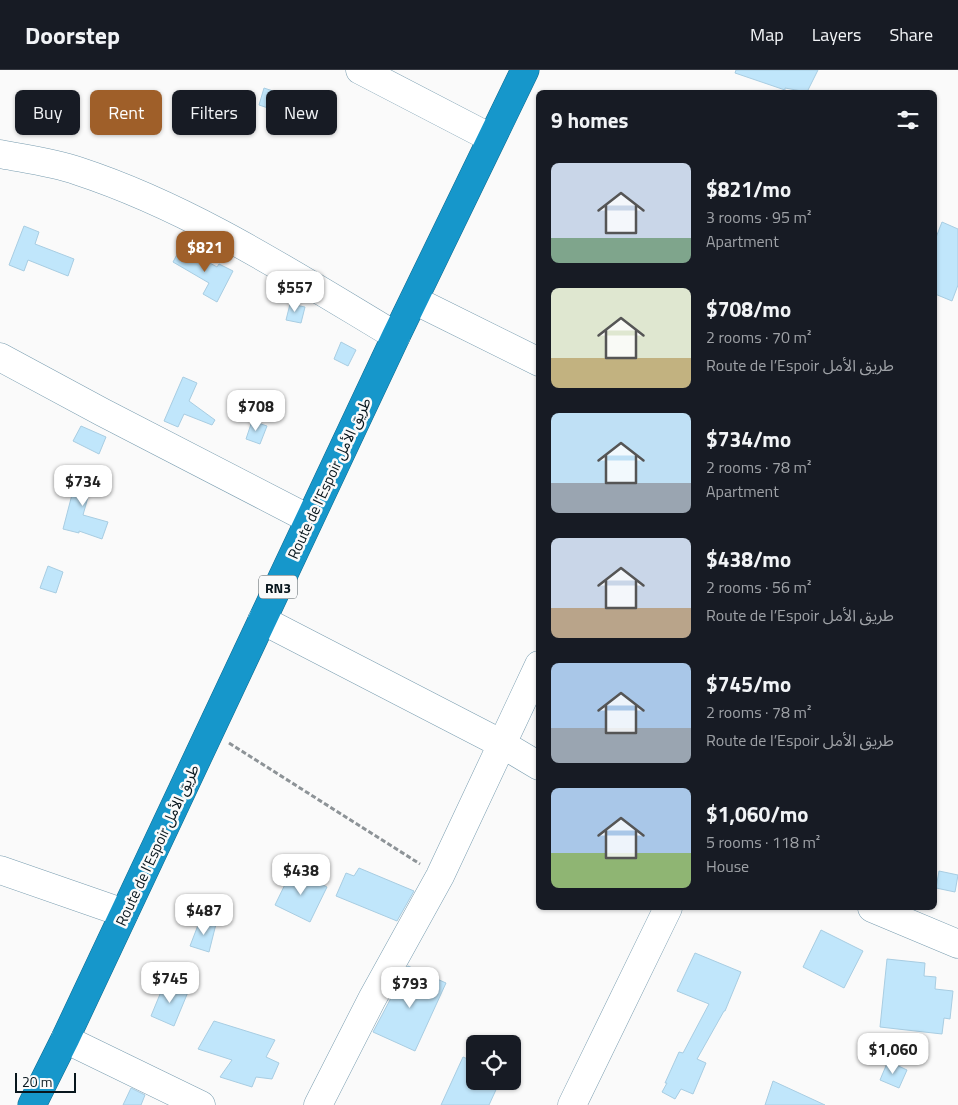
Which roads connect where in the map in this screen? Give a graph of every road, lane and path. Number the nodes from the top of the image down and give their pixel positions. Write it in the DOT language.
graph roads {
  1 [pos="360,70"];
  2 [pos="525,70"];
  3 [pos="491,138"];
  4 [pos="0,154"];
  5 [pos="414,300"];
  6 [pos="396,336"];
  7 [pos="0,357"];
  8 [pos="536,361"];
  9 [pos="309,519"];
  10 [pos="262,620"];
  11 [pos="536,672"];
  12 [pos="210,731"];
  13 [pos="502,744"];
  14 [pos="536,764"];
  15 [pos="0,870"];
  16 [pos="440,876"];
  17 [pos="667,910"];
  18 [pos="877,910"];
  19 [pos="124,913"];
  20 [pos="958,944"];
  21 [pos="65,1039"];
  22 [pos="32,1105"];
  23 [pos="201,1105"];
  24 [pos="318,1105"];
  25 [pos="572,1105"];
  1 -- 3 [label="street"];
  2 -- 3 [label="highway, Route de l’Espoir طريق الأمل / RN3"];
  3 -- 5 [label="highway, Route de l’Espoir طريق الأمل / RN3"];
  4 -- 6 [label="street"];
  5 -- 6 [label="highway, Route de l’Espoir طريق الأمل / RN3"];
  5 -- 8 [label="street"];
  6 -- 9 [label="highway, Route de l’Espoir طريق الأمل / RN3"];
  7 -- 9 [label="street"];
  9 -- 10 [label="highway, Route de l’Espoir طريق الأمل / RN3"];
  10 -- 12 [label="highway, Route de l’Espoir طريق الأمل / RN3"];
  10 -- 13 [label="street"];
  11 -- 13 [label="street"];
  12 -- 16 [label="path"];
  12 -- 19 [label="highway, Route de l’Espoir طريق الأمل / RN3"];
  13 -- 14 [label="street"];
  13 -- 16 [label="street"];
  15 -- 19 [label="street"];
  16 -- 24 [label="street"];
  17 -- 25 [label="street"];
  18 -- 20 [label="street"];
  19 -- 21 [label="highway, Route de l’Espoir طريق الأمل / RN3"];
  21 -- 22 [label="highway, Route de l’Espoir طريق الأمل / RN3"];
  21 -- 23 [label="street"];
}
